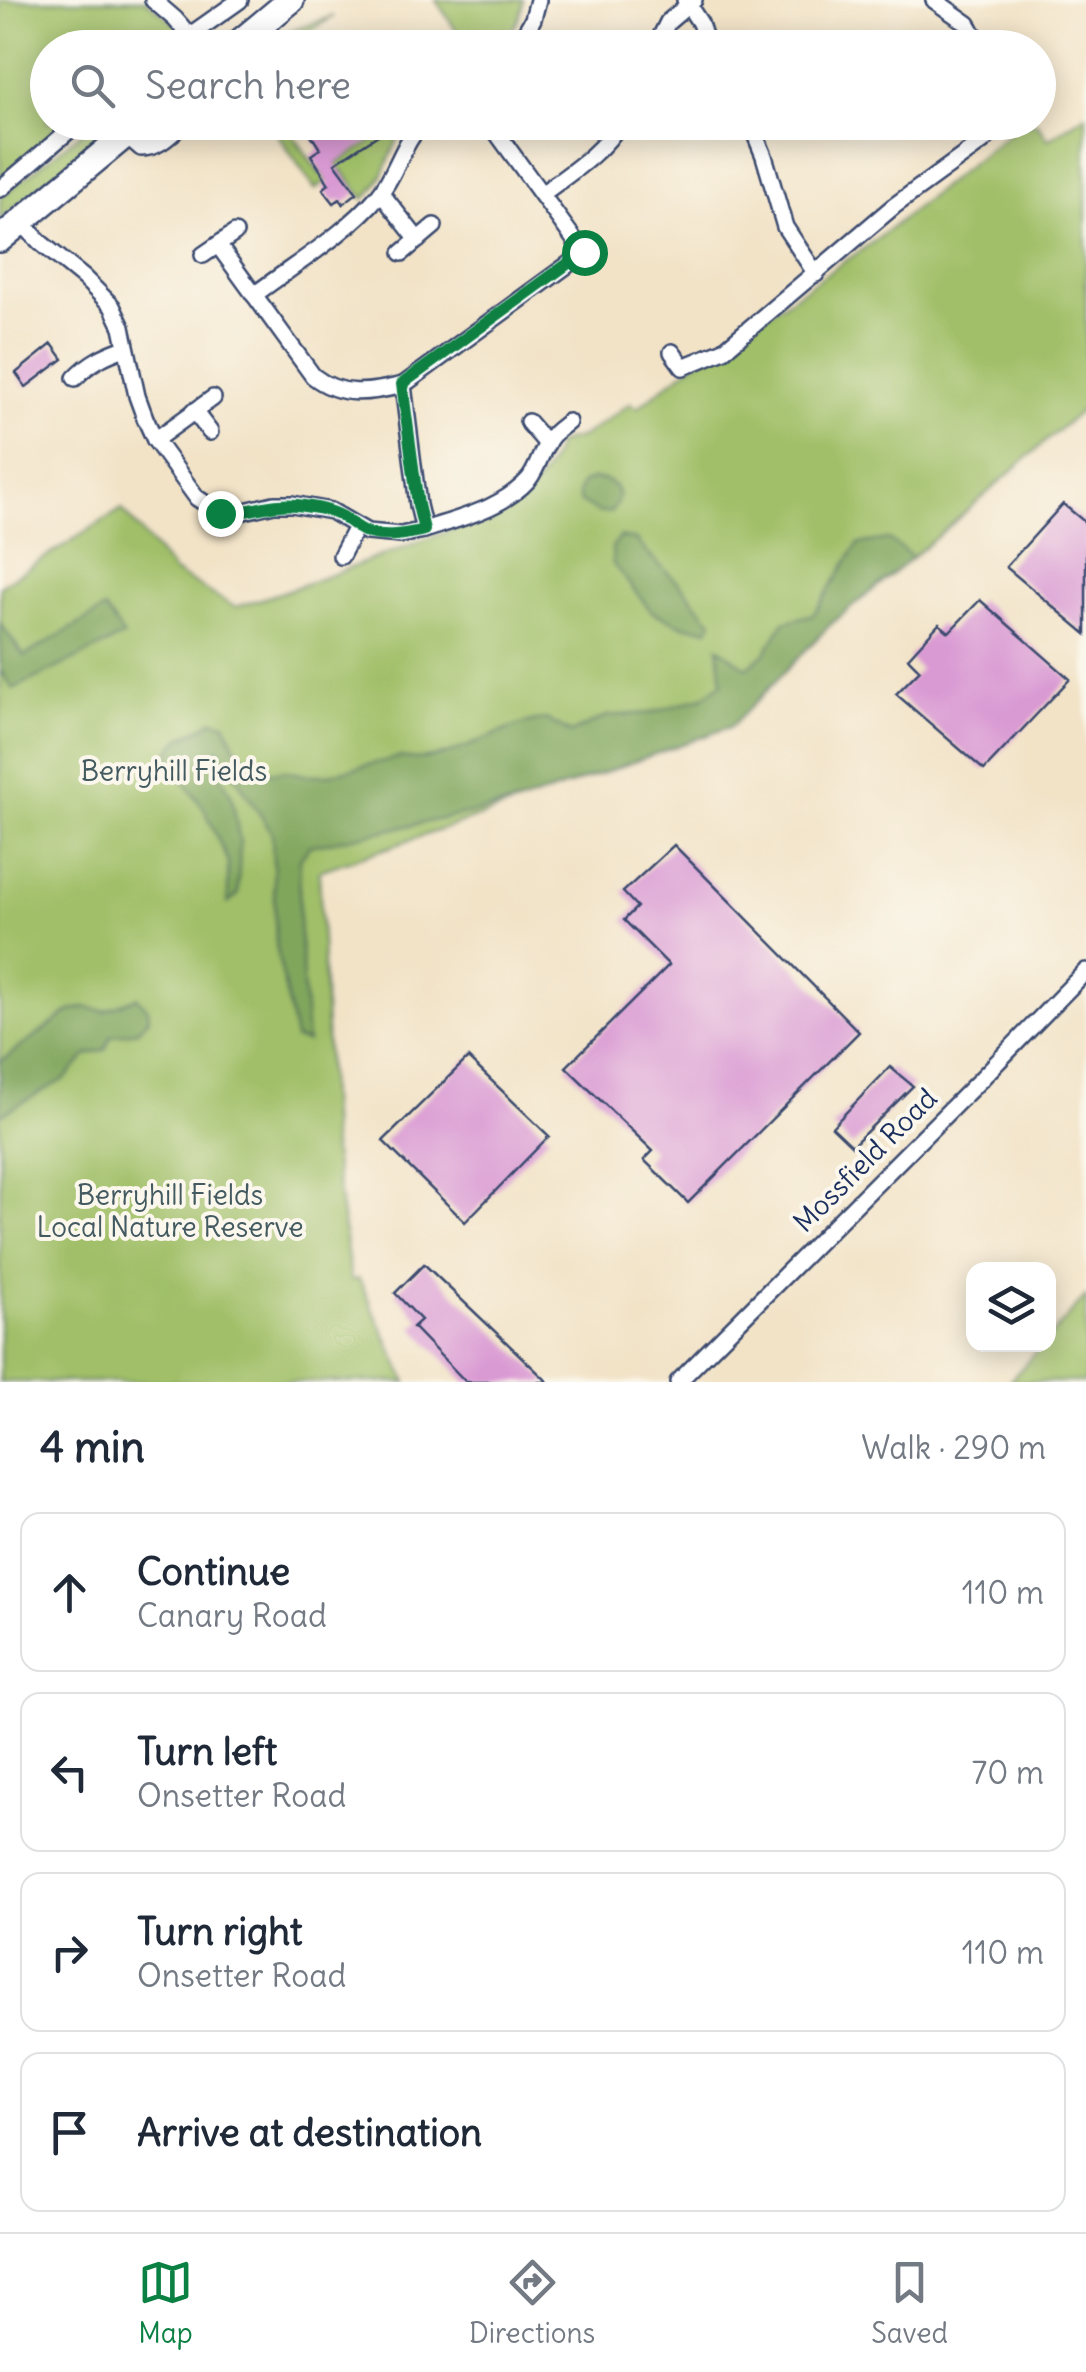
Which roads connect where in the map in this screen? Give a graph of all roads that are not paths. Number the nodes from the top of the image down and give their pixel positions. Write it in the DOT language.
graph roads {
  1 [pos="153,0"];
  2 [pos="240,0"];
  3 [pos="291,0"];
  4 [pos="538,0"];
  5 [pos="934,0"];
  6 [pos="689,2"];
  7 [pos="185,30"];
  8 [pos="194,30"];
  9 [pos="255,30"];
  10 [pos="526,30"];
  11 [pos="664,30"];
  12 [pos="702,30"];
  13 [pos="972,30"];
  14 [pos="59,140"];
  15 [pos="121,140"];
  16 [pos="138,140"];
  17 [pos="163,140"];
  18 [pos="409,140"];
  19 [pos="502,140"];
  20 [pos="610,140"];
  21 [pos="757,140"];
  22 [pos="984,140"];
  23 [pos="0,189"];
  24 [pos="381,193"];
  25 [pos="542,194"];
  26 [pos="22,223"];
  27 [pos="434,226"];
  28 [pos="235,233"];
  29 [pos="0,240"];
  30 [pos="418,240"];
  31 [pos="218,245"];
  32 [pos="402,253"];
  33 [pos="204,255"];
  34 [pos="816,274"];
  35 [pos="254,295"];
  36 [pos="125,348"];
  37 [pos="672,352"];
  38 [pos="75,378"];
  39 [pos="402,384"];
  40 [pos="213,398"];
  41 [pos="194,411"];
  42 [pos="528,422"];
  43 [pos="568,422"];
  44 [pos="210,432"];
  45 [pos="156,440"];
  46 [pos="546,444"];
  47 [pos="356,527"];
  48 [pos="424,530"];
  49 [pos="341,556"];
  50 [pos="1086,971"];
  51 [pos="678,1382"];
  1 -- 7 [label="street"];
  2 -- 8 [label="street"];
  3 -- 9 [label="main road"];
  4 -- 10 [label="street"];
  5 -- 13 [label="street"];
  6 -- 11 [label="street"];
  6 -- 12 [label="street"];
  14 -- 23 [label="street"];
  15 -- 26 [label="main road"];
  16 -- 17 [label="street"];
  18 -- 24 [label="street"];
  19 -- 25 [label="street"];
  20 -- 25 [label="street"];
  21 -- 34 [label="street"];
  22 -- 34 [label="street"];
  24 -- 30 [label="street"];
  24 -- 35 [label="street"];
  25 -- 39 [label="street"];
  26 -- 29 [label="main road"];
  26 -- 36 [label="street"];
  27 -- 30 [label="street"];
  28 -- 31 [label="street"];
  30 -- 32 [label="street"];
  31 -- 33 [label="street"];
  31 -- 35 [label="street"];
  34 -- 37 [label="street"];
  35 -- 39 [label="street"];
  36 -- 38 [label="street"];
  36 -- 45 [label="street"];
  39 -- 48 [label="street"];
  40 -- 41 [label="street"];
  41 -- 44 [label="street"];
  41 -- 45 [label="street"];
  42 -- 46 [label="street"];
  43 -- 46 [label="street"];
  45 -- 47 [label="street"];
  46 -- 48 [label="street"];
  47 -- 48 [label="street"];
  47 -- 49 [label="street"];
  50 -- 51 [label="street, Mossfield Road"];
}
